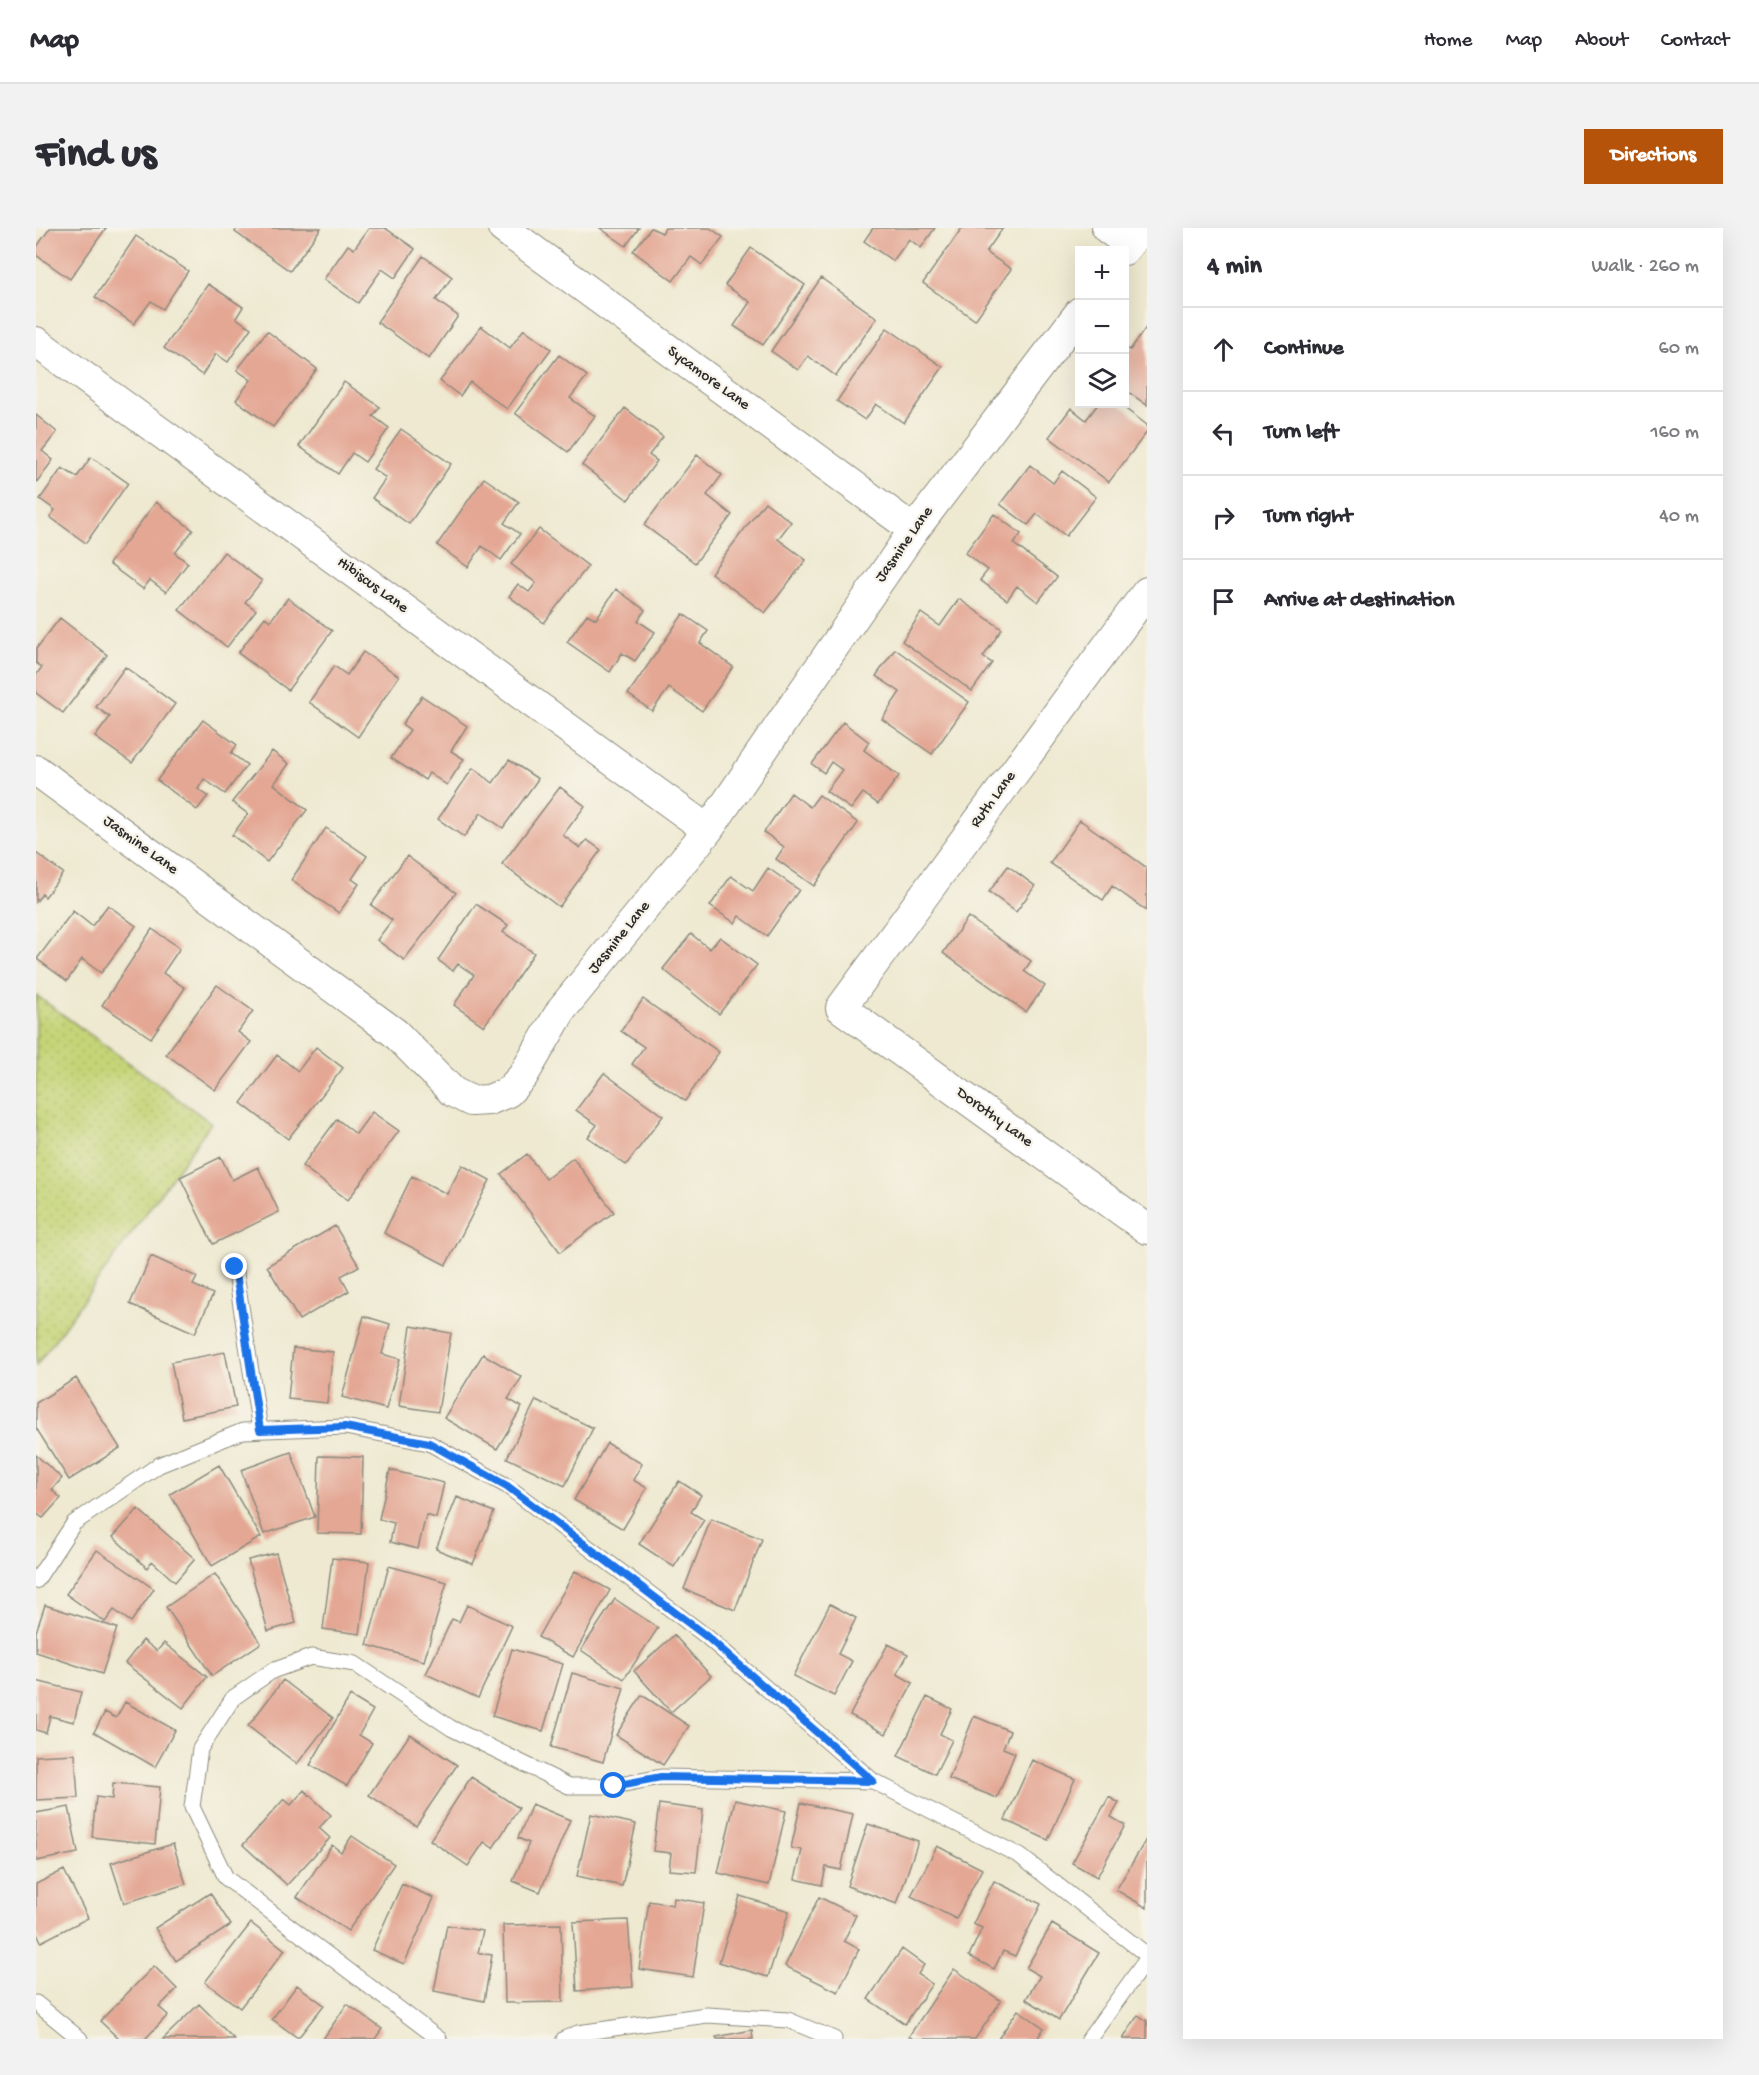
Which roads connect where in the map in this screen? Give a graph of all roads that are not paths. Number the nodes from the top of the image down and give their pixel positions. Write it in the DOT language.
graph roads {
  1 [pos="503,228"];
  2 [pos="1075,319"];
  3 [pos="36,342"];
  4 [pos="914,530"];
  5 [pos="1147,592"];
  6 [pos="36,770"];
  7 [pos="708,830"];
  8 [pos="841,1008"];
  9 [pos="1147,1229"];
  10 [pos="235,1267"];
  11 [pos="260,1430"];
  12 [pos="36,1581"];
  13 [pos="873,1781"];
  14 [pos="1147,1957"];
  15 [pos="36,2003"];
  16 [pos="80,2039"];
  17 [pos="439,2039"];
  18 [pos="564,2039"];
  19 [pos="834,2039"];
  20 [pos="1089,2039"];
  1 -- 4 [label="street, Sycamore Lane"];
  2 -- 4 [label="street, Jasmine Lane"];
  3 -- 7 [label="street, Hibiscus Lane"];
  4 -- 7 [label="street, Jasmine Lane"];
  5 -- 8 [label="street, Ruth Lane"];
  6 -- 7 [label="street, Jasmine Lane"];
  8 -- 9 [label="street, Dorothy Lane"];
  10 -- 11 [label="lane"];
  11 -- 12 [label="lane"];
  11 -- 13 [label="lane"];
  13 -- 14 [label="lane"];
  13 -- 17 [label="lane"];
  14 -- 20 [label="lane"];
  15 -- 16 [label="lane"];
  18 -- 19 [label="lane"];
}
